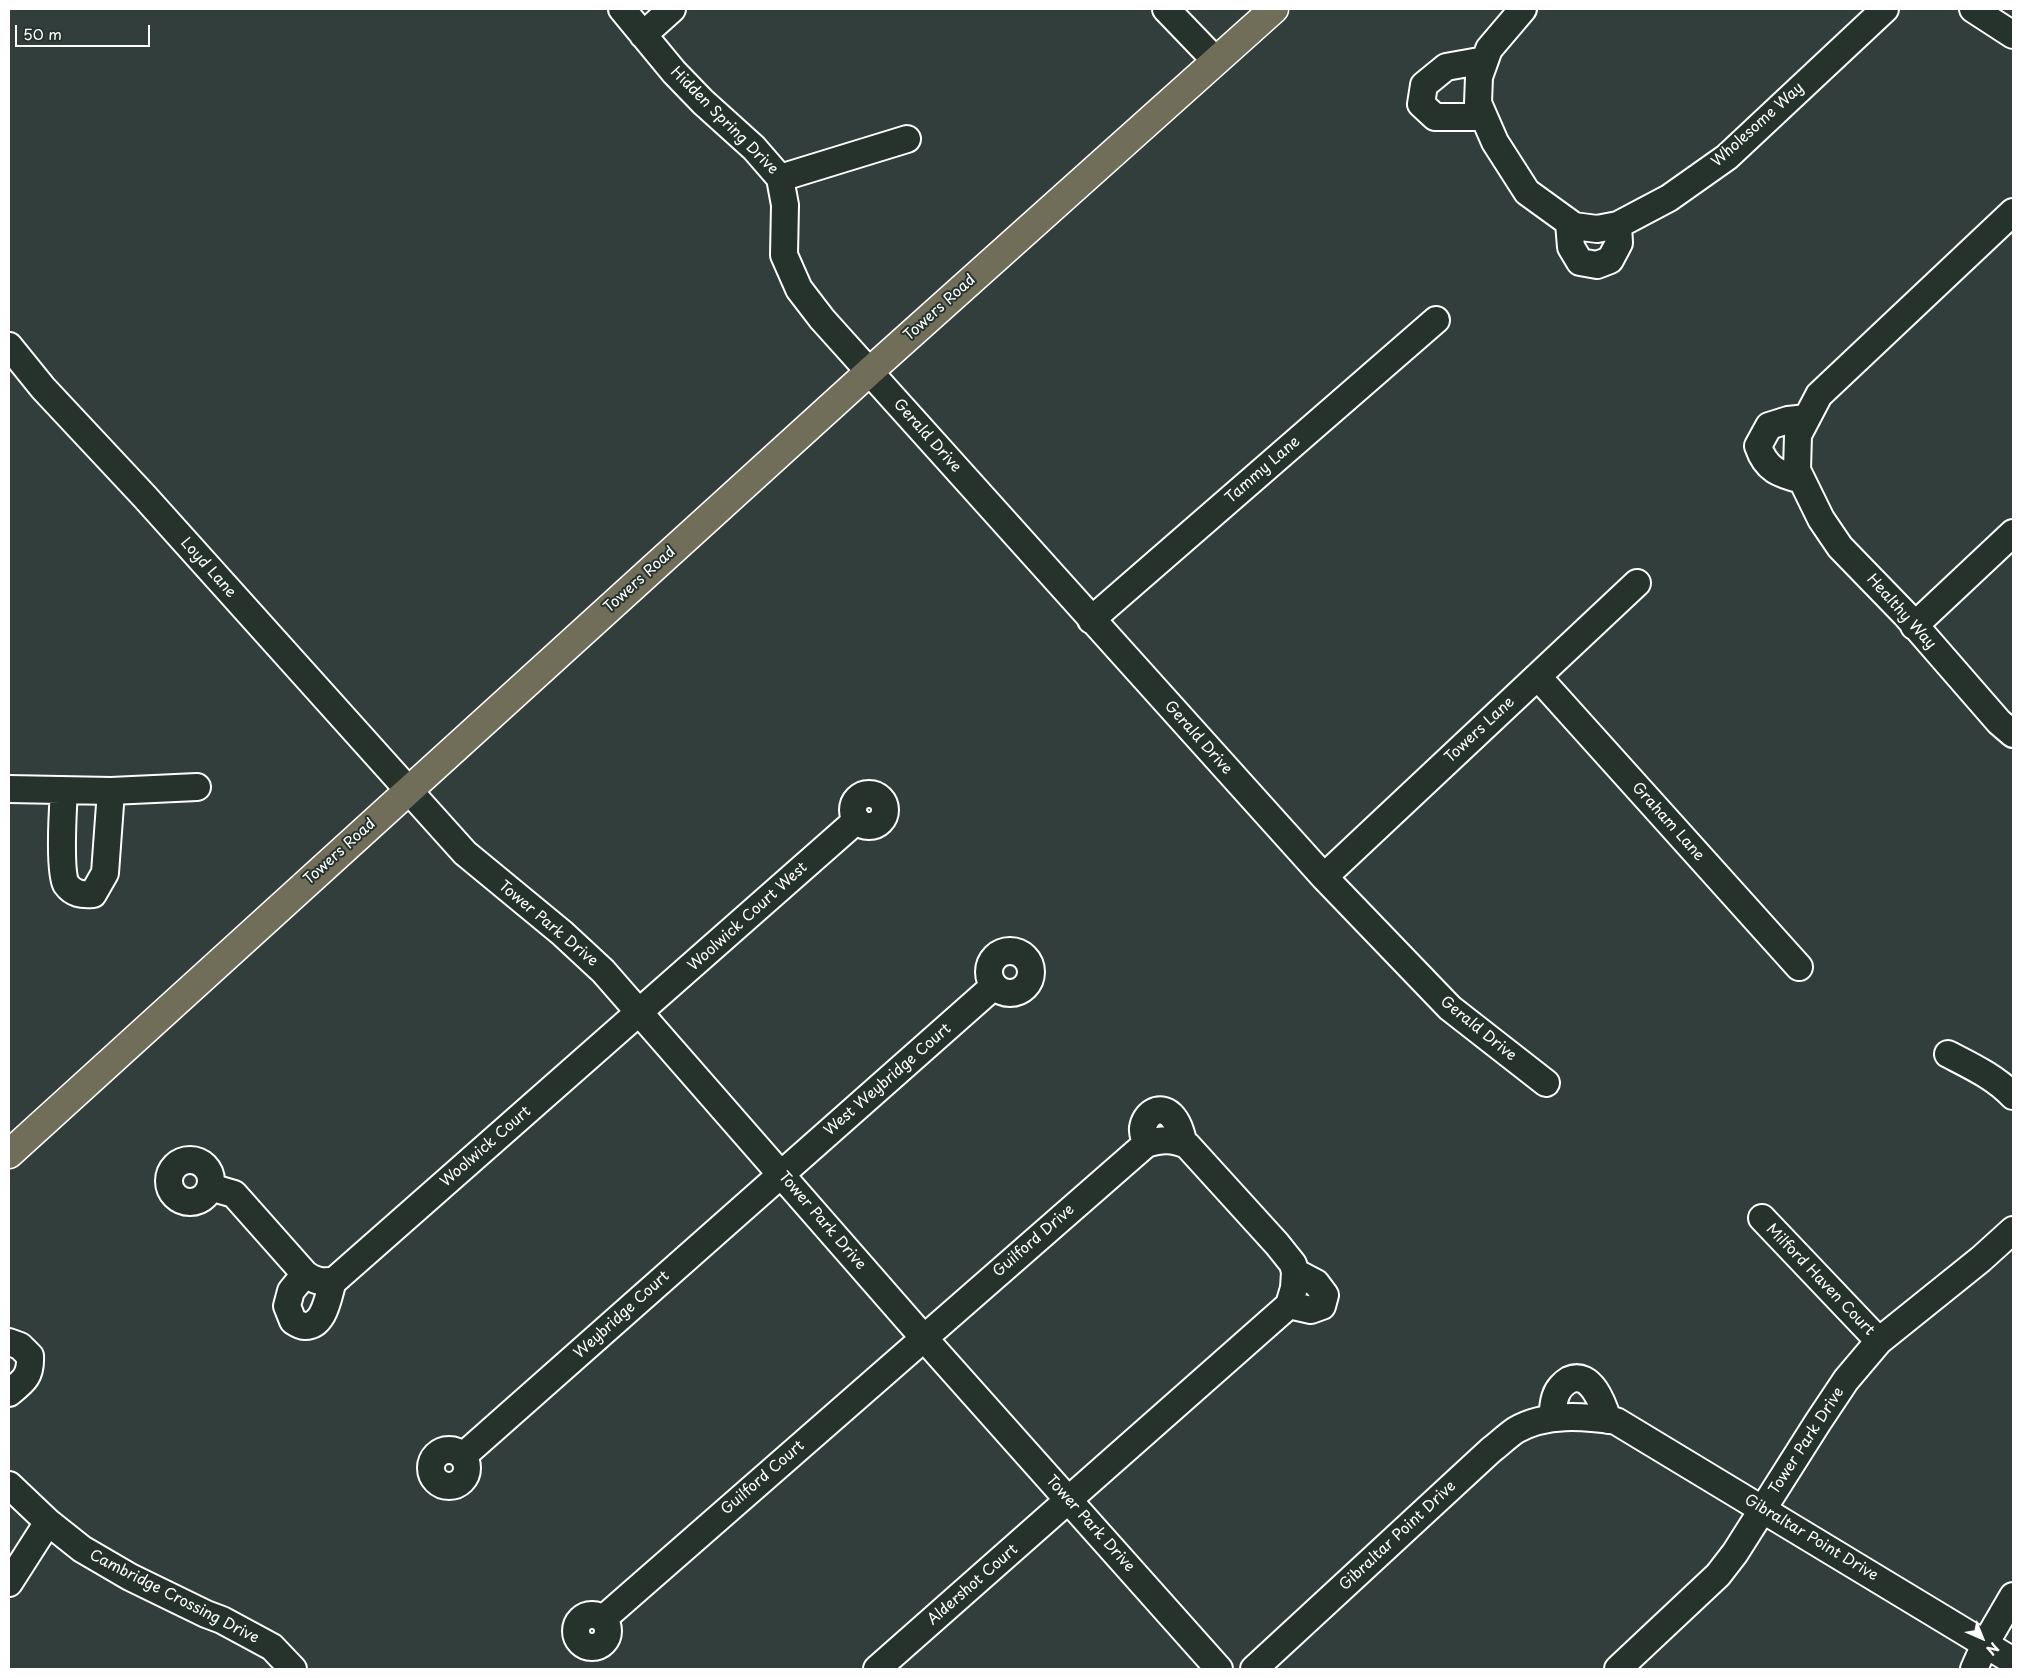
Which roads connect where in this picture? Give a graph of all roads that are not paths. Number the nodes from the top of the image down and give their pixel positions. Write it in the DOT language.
graph roads {
  1 [pos="622,9"];
  2 [pos="672,9"];
  3 [pos="1166,9"];
  4 [pos="1274,9"];
  5 [pos="1524,9"];
  6 [pos="1885,9"];
  7 [pos="1973,9"];
  8 [pos="643,35"];
  9 [pos="2013,35"];
  10 [pos="1485,60"];
  11 [pos="1216,62"];
  12 [pos="1484,117"];
  13 [pos="907,139"];
  14 [pos="780,178"];
  15 [pos="2013,212"];
  16 [pos="1569,223"];
  17 [pos="1618,225"];
  18 [pos="1436,320"];
  19 [pos="9,346"];
  20 [pos="869,372"];
  21 [pos="1807,418"];
  22 [pos="1802,480"];
  23 [pos="2013,533"];
  24 [pos="1637,583"];
  25 [pos="1091,620"];
  26 [pos="1914,626"];
  27 [pos="1538,677"];
  28 [pos="2013,734"];
  29 [pos="197,787"];
  30 [pos="9,789"];
  31 [pos="64,791"];
  32 [pos="111,791"];
  33 [pos="408,791"];
  34 [pos="857,820"];
  35 [pos="1324,877"];
  36 [pos="1799,967"];
  37 [pos="994,986"];
  38 [pos="640,1013"];
  39 [pos="1948,1054"];
  40 [pos="1546,1083"];
  41 [pos="2013,1096"];
  42 [pos="9,1154"];
  43 [pos="781,1174"];
  44 [pos="210,1187"];
  45 [pos="1762,1218"];
  46 [pos="2013,1230"];
  47 [pos="305,1274"];
  48 [pos="333,1281"];
  49 [pos="923,1337"];
  50 [pos="1879,1341"];
  51 [pos="9,1342"];
  52 [pos="9,1393"];
  53 [pos="1552,1418"];
  54 [pos="1608,1420"];
  55 [pos="463,1456"];
  56 [pos="9,1485"];
  57 [pos="1069,1500"];
  58 [pos="1764,1509"];
  59 [pos="48,1522"];
  60 [pos="9,1583"];
  61 [pos="2013,1596"];
  62 [pos="604,1620"];
  63 [pos="1985,1644"];
  64 [pos="2013,1661"];
  65 [pos="293,1669"];
  66 [pos="877,1669"];
  67 [pos="1219,1669"];
  68 [pos="1254,1669"];
  69 [pos="1618,1669"];
  70 [pos="1974,1669"];
  1 -- 8 [label="street, Hidden Spring Drive"];
  2 -- 8 [label="street"];
  3 -- 11 [label="street"];
  4 -- 11 [label="main road, Towers Road"];
  5 -- 10 [label="street, Wholesome Way"];
  6 -- 17 [label="street, Wholesome Way"];
  7 -- 9 [label="street"];
  8 -- 14 [label="street, Hidden Spring Drive"];
  10 -- 12 [label="street, Wholesome Way"];
  10 -- 12 [label="street"];
  11 -- 20 [label="main road, Towers Road"];
  12 -- 16 [label="street, Wholesome Way"];
  13 -- 14 [label="street"];
  14 -- 20 [label="street, Hidden Spring Drive"];
  15 -- 21 [label="street, Healthy Way"];
  16 -- 17 [label="street, Wholesome Way"];
  16 -- 17 [label="street"];
  18 -- 25 [label="street, Tammy Lane"];
  19 -- 33 [label="street, Loyd Lane"];
  20 -- 25 [label="street, Gerald Drive"];
  20 -- 33 [label="main road, Towers Road"];
  21 -- 22 [label="street, Healthy Way"];
  21 -- 22 [label="street"];
  22 -- 26 [label="street, Healthy Way"];
  23 -- 26 [label="street"];
  24 -- 27 [label="street, Towers Lane"];
  25 -- 35 [label="street, Gerald Drive"];
  26 -- 28 [label="street, Healthy Way"];
  27 -- 35 [label="street, Towers Lane"];
  27 -- 36 [label="street, Graham Lane"];
  29 -- 32 [label="street"];
  30 -- 31 [label="street"];
  31 -- 32 [label="street"];
  31 -- 32 [label="street"];
  33 -- 38 [label="street, Tower Park Drive"];
  33 -- 42 [label="main road, Towers Road"];
  34 -- 38 [label="street, Woolwick Court West"];
  35 -- 40 [label="street, Gerald Drive"];
  37 -- 43 [label="street, West Weybridge Court"];
  38 -- 43 [label="street, Tower Park Drive"];
  38 -- 48 [label="street, Woolwick Court"];
  39 -- 41 [label="street"];
  43 -- 49 [label="street, Tower Park Drive"];
  43 -- 55 [label="street, Weybridge Court"];
  44 -- 47 [label="street"];
  45 -- 50 [label="street, Milford Haven Court"];
  46 -- 50 [label="street, Tower Park Drive"];
  47 -- 48 [label="street"];
  47 -- 48 [label="street"];
  49 -- 57 [label="street, Tower Park Drive"];
  49 -- 57 [label="street, Guilford Drive"];
  49 -- 62 [label="street, Guilford Court"];
  50 -- 58 [label="street, Tower Park Drive"];
  51 -- 52 [label="street"];
  53 -- 54 [label="street, Gibraltar Point Drive"];
  53 -- 54 [label="street"];
  53 -- 68 [label="street, Gibraltar Point Drive"];
  54 -- 58 [label="street, Gibraltar Point Drive"];
  56 -- 59 [label="street, Cambridge Crossing Drive"];
  57 -- 66 [label="street, Aldershot Court"];
  57 -- 67 [label="street, Tower Park Drive"];
  58 -- 63 [label="street, Gibraltar Point Drive"];
  58 -- 69 [label="street, Tower Park Drive"];
  59 -- 60 [label="street"];
  59 -- 65 [label="street, Cambridge Crossing Drive"];
  61 -- 63 [label="street"];
  63 -- 64 [label="street, Gibraltar Point Drive"];
  63 -- 70 [label="street"];
}
